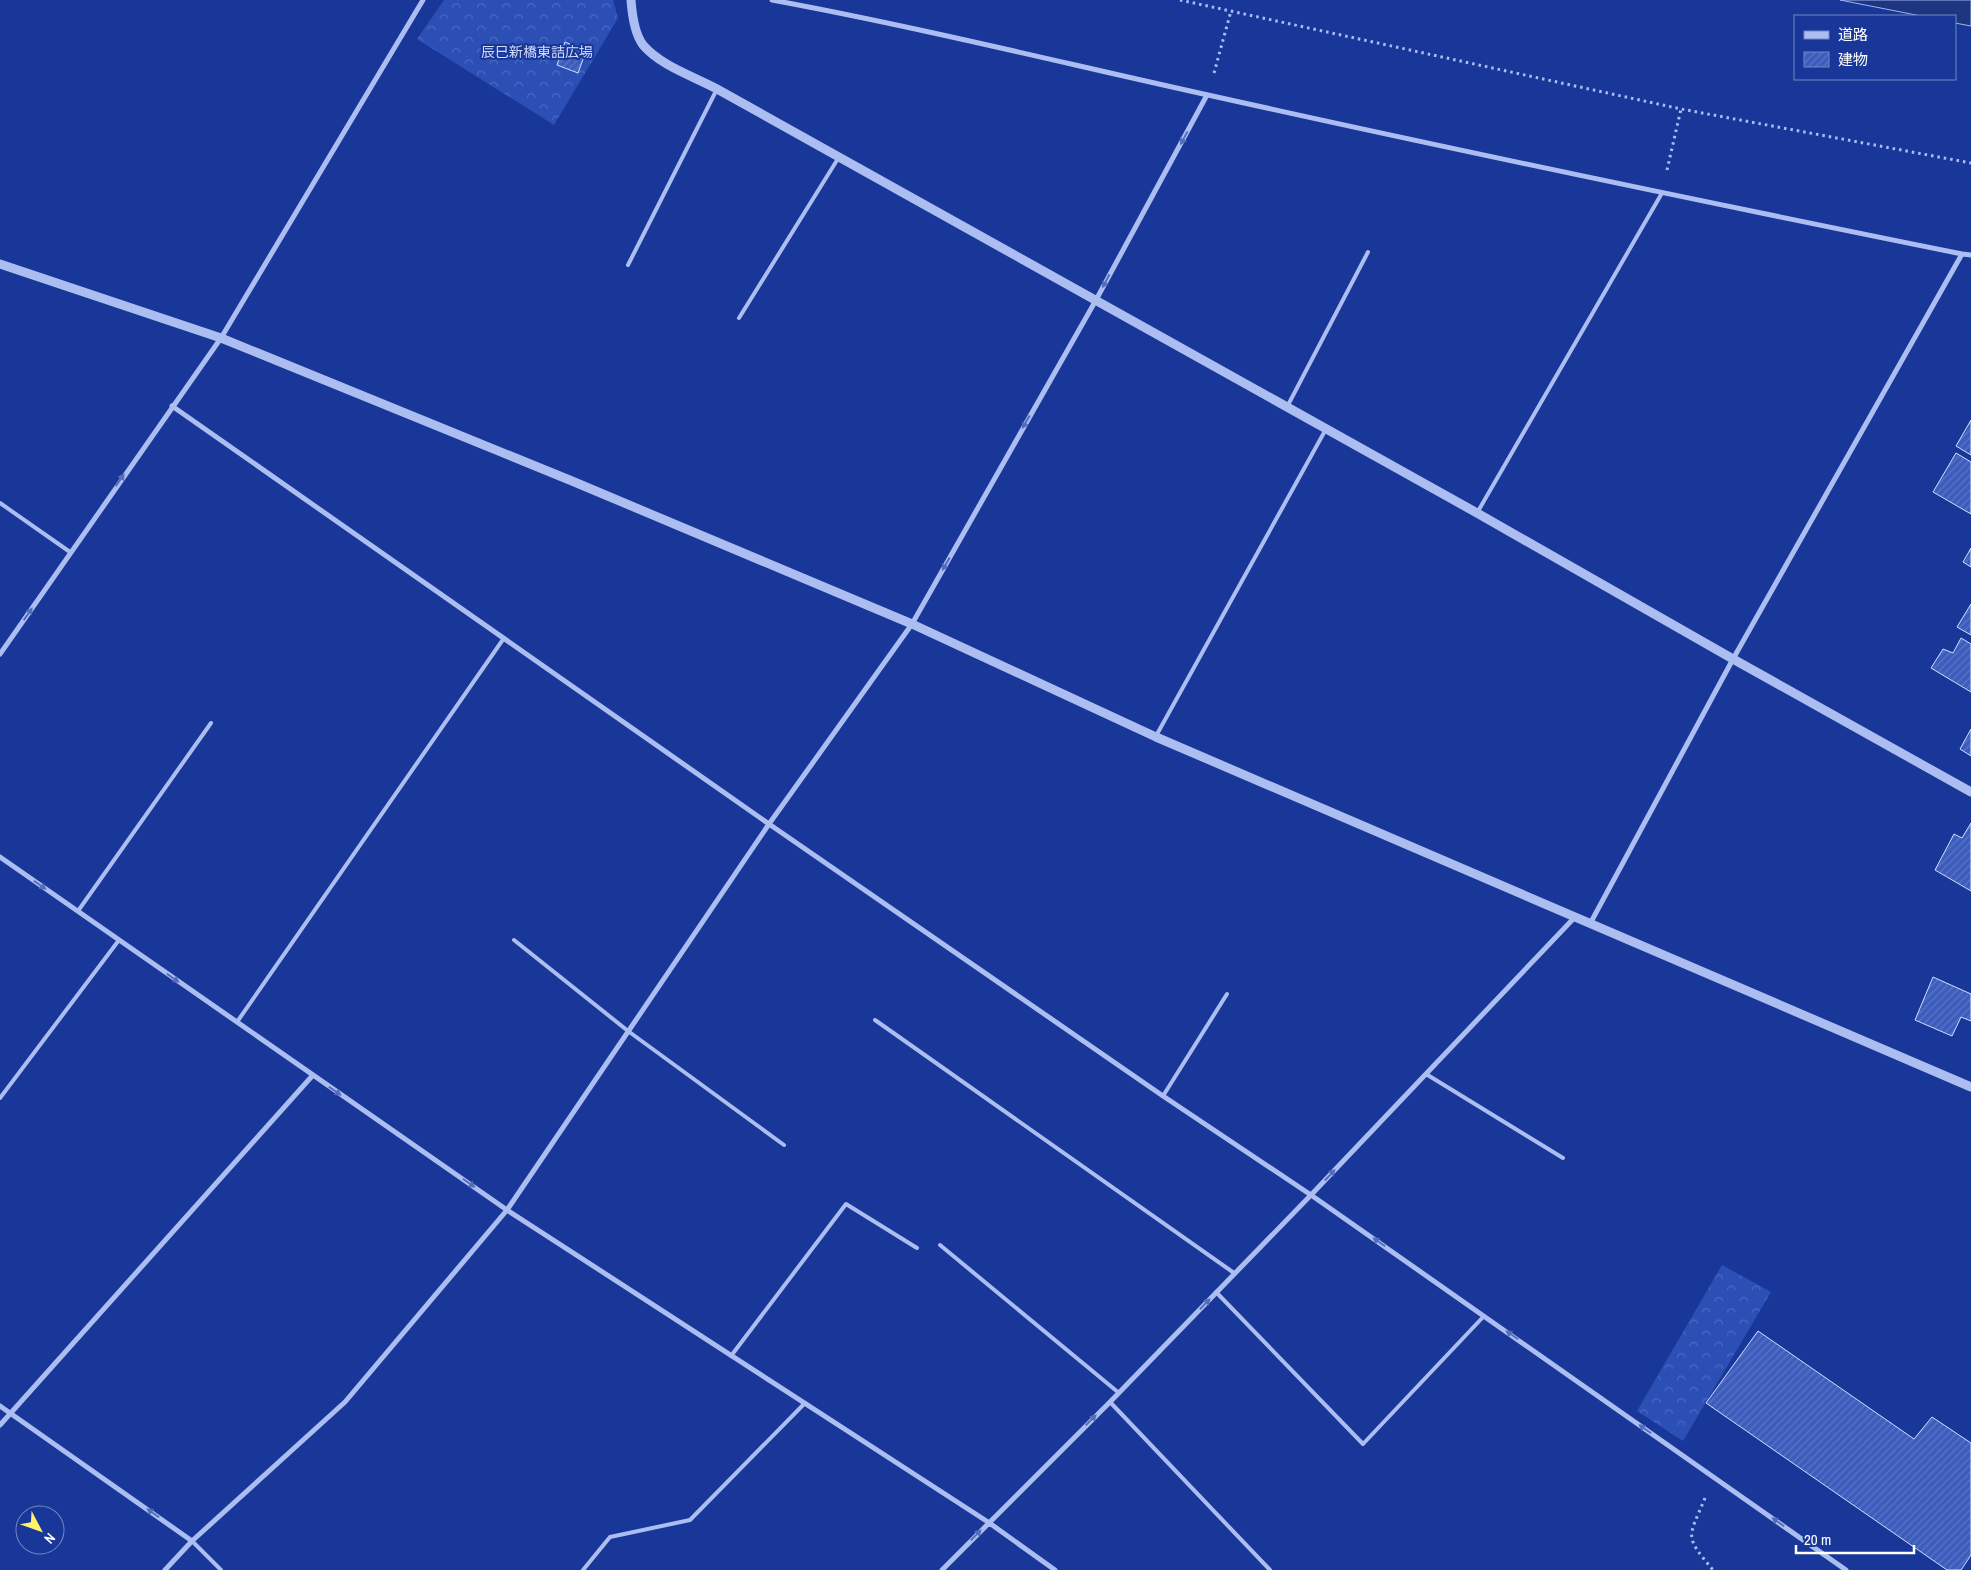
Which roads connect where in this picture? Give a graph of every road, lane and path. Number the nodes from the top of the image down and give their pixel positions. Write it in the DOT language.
graph roads {
  1 [pos="423,0"];
  2 [pos="630,0"];
  3 [pos="772,0"];
  4 [pos="1180,0"];
  5 [pos="1231,11"];
  6 [pos="1214,74"];
  7 [pos="717,88"];
  8 [pos="1207,95"];
  9 [pos="1681,110"];
  10 [pos="839,157"];
  11 [pos="1971,163"];
  12 [pos="1667,171"];
  13 [pos="1662,193"];
  14 [pos="1368,252"];
  15 [pos="1962,254"];
  16 [pos="1971,255"];
  17 [pos="0,264"];
  18 [pos="628,264"];
  19 [pos="1096,300"];
  20 [pos="739,318"];
  21 [pos="220,338"];
  22 [pos="172,406"];
  23 [pos="1287,407"];
  24 [pos="1326,429"];
  25 [pos="0,503"];
  26 [pos="1477,513"];
  27 [pos="70,552"];
  28 [pos="912,624"];
  29 [pos="504,638"];
  30 [pos="0,654"];
  31 [pos="1733,659"];
  32 [pos="211,723"];
  33 [pos="1156,737"];
  34 [pos="1971,792"];
  35 [pos="769,824"];
  36 [pos="0,857"];
  37 [pos="78,911"];
  38 [pos="1576,916"];
  39 [pos="1590,922"];
  40 [pos="119,940"];
  41 [pos="514,940"];
  42 [pos="1227,994"];
  43 [pos="875,1020"];
  44 [pos="237,1022"];
  45 [pos="628,1031"];
  46 [pos="1426,1074"];
  47 [pos="313,1075"];
  48 [pos="1971,1087"];
  49 [pos="1163,1096"];
  50 [pos="0,1098"];
  51 [pos="784,1145"];
  52 [pos="1562,1158"];
  53 [pos="1311,1195"];
  54 [pos="506,1210"];
  55 [pos="940,1246"];
  56 [pos="917,1248"];
  57 [pos="1234,1273"];
  58 [pos="1216,1292"];
  59 [pos="1484,1316"];
  60 [pos="731,1356"];
  61 [pos="1119,1393"];
  62 [pos="1110,1402"];
  63 [pos="805,1403"];
  64 [pos="0,1406"];
  65 [pos="12,1414"];
  66 [pos="0,1425"];
  67 [pos="1713,1477"];
  68 [pos="988,1522"];
  69 [pos="192,1541"];
  70 [pos="165,1570"];
  71 [pos="221,1570"];
  72 [pos="583,1570"];
  73 [pos="942,1570"];
  74 [pos="1055,1570"];
  75 [pos="1270,1570"];
  76 [pos="1713,1570"];
  77 [pos="1846,1570"];
  1 -- 21 [label="street"];
  2 -- 7 [label="street"];
  3 -- 8 [label="street"];
  4 -- 5 [label="path"];
  5 -- 6 [label="path"];
  5 -- 9 [label="path"];
  7 -- 10 [label="street"];
  7 -- 18 [label="lane"];
  8 -- 13 [label="street"];
  8 -- 19 [label="street, one-way"];
  9 -- 11 [label="path"];
  9 -- 12 [label="path"];
  10 -- 19 [label="street"];
  10 -- 20 [label="lane"];
  13 -- 15 [label="street"];
  13 -- 26 [label="lane"];
  14 -- 23 [label="lane"];
  15 -- 16 [label="street"];
  15 -- 31 [label="street"];
  17 -- 21 [label="street"];
  19 -- 23 [label="street"];
  19 -- 28 [label="street, one-way"];
  21 -- 22 [label="street"];
  21 -- 28 [label="street"];
  27 -- 22 [label="street, one-way"];
  22 -- 29 [label="street"];
  23 -- 24 [label="street"];
  24 -- 26 [label="street"];
  24 -- 33 [label="lane"];
  25 -- 27 [label="lane"];
  26 -- 31 [label="street"];
  30 -- 27 [label="street, one-way"];
  28 -- 33 [label="street"];
  28 -- 35 [label="street"];
  29 -- 35 [label="street"];
  29 -- 44 [label="lane"];
  31 -- 34 [label="street"];
  31 -- 39 [label="street"];
  32 -- 37 [label="lane"];
  33 -- 38 [label="street"];
  35 -- 45 [label="street"];
  35 -- 49 [label="street"];
  36 -- 37 [label="street, one-way"];
  37 -- 40 [label="street"];
  38 -- 39 [label="street"];
  38 -- 46 [label="street"];
  39 -- 48 [label="street"];
  40 -- 44 [label="street, one-way"];
  40 -- 50 [label="lane"];
  41 -- 45 [label="lane"];
  42 -- 49 [label="lane"];
  43 -- 57 [label="lane"];
  44 -- 47 [label="street"];
  45 -- 51 [label="lane"];
  45 -- 54 [label="street"];
  46 -- 52 [label="lane"];
  53 -- 46 [label="street, one-way"];
  47 -- 54 [label="street, one-way"];
  47 -- 65 [label="street"];
  49 -- 53 [label="street"];
  53 -- 57 [label="street"];
  59 -- 53 [label="street, one-way"];
  54 -- 60 [label="street"];
  54 -- 69 [label="street"];
  55 -- 61 [label="lane"];
  56 -- 60 [label="lane"];
  57 -- 58 [label="street"];
  58 -- 59 [label="lane"];
  61 -- 58 [label="street, one-way"];
  67 -- 59 [label="street, one-way"];
  60 -- 63 [label="street"];
  61 -- 62 [label="street"];
  68 -- 62 [label="street, one-way"];
  62 -- 75 [label="lane"];
  63 -- 68 [label="street"];
  63 -- 72 [label="lane"];
  64 -- 65 [label="street"];
  65 -- 66 [label="street"];
  69 -- 65 [label="street, one-way"];
  67 -- 76 [label="path"];
  77 -- 67 [label="street, one-way"];
  73 -- 68 [label="street, one-way"];
  68 -- 74 [label="street"];
  69 -- 70 [label="street"];
  69 -- 71 [label="lane"];
}
